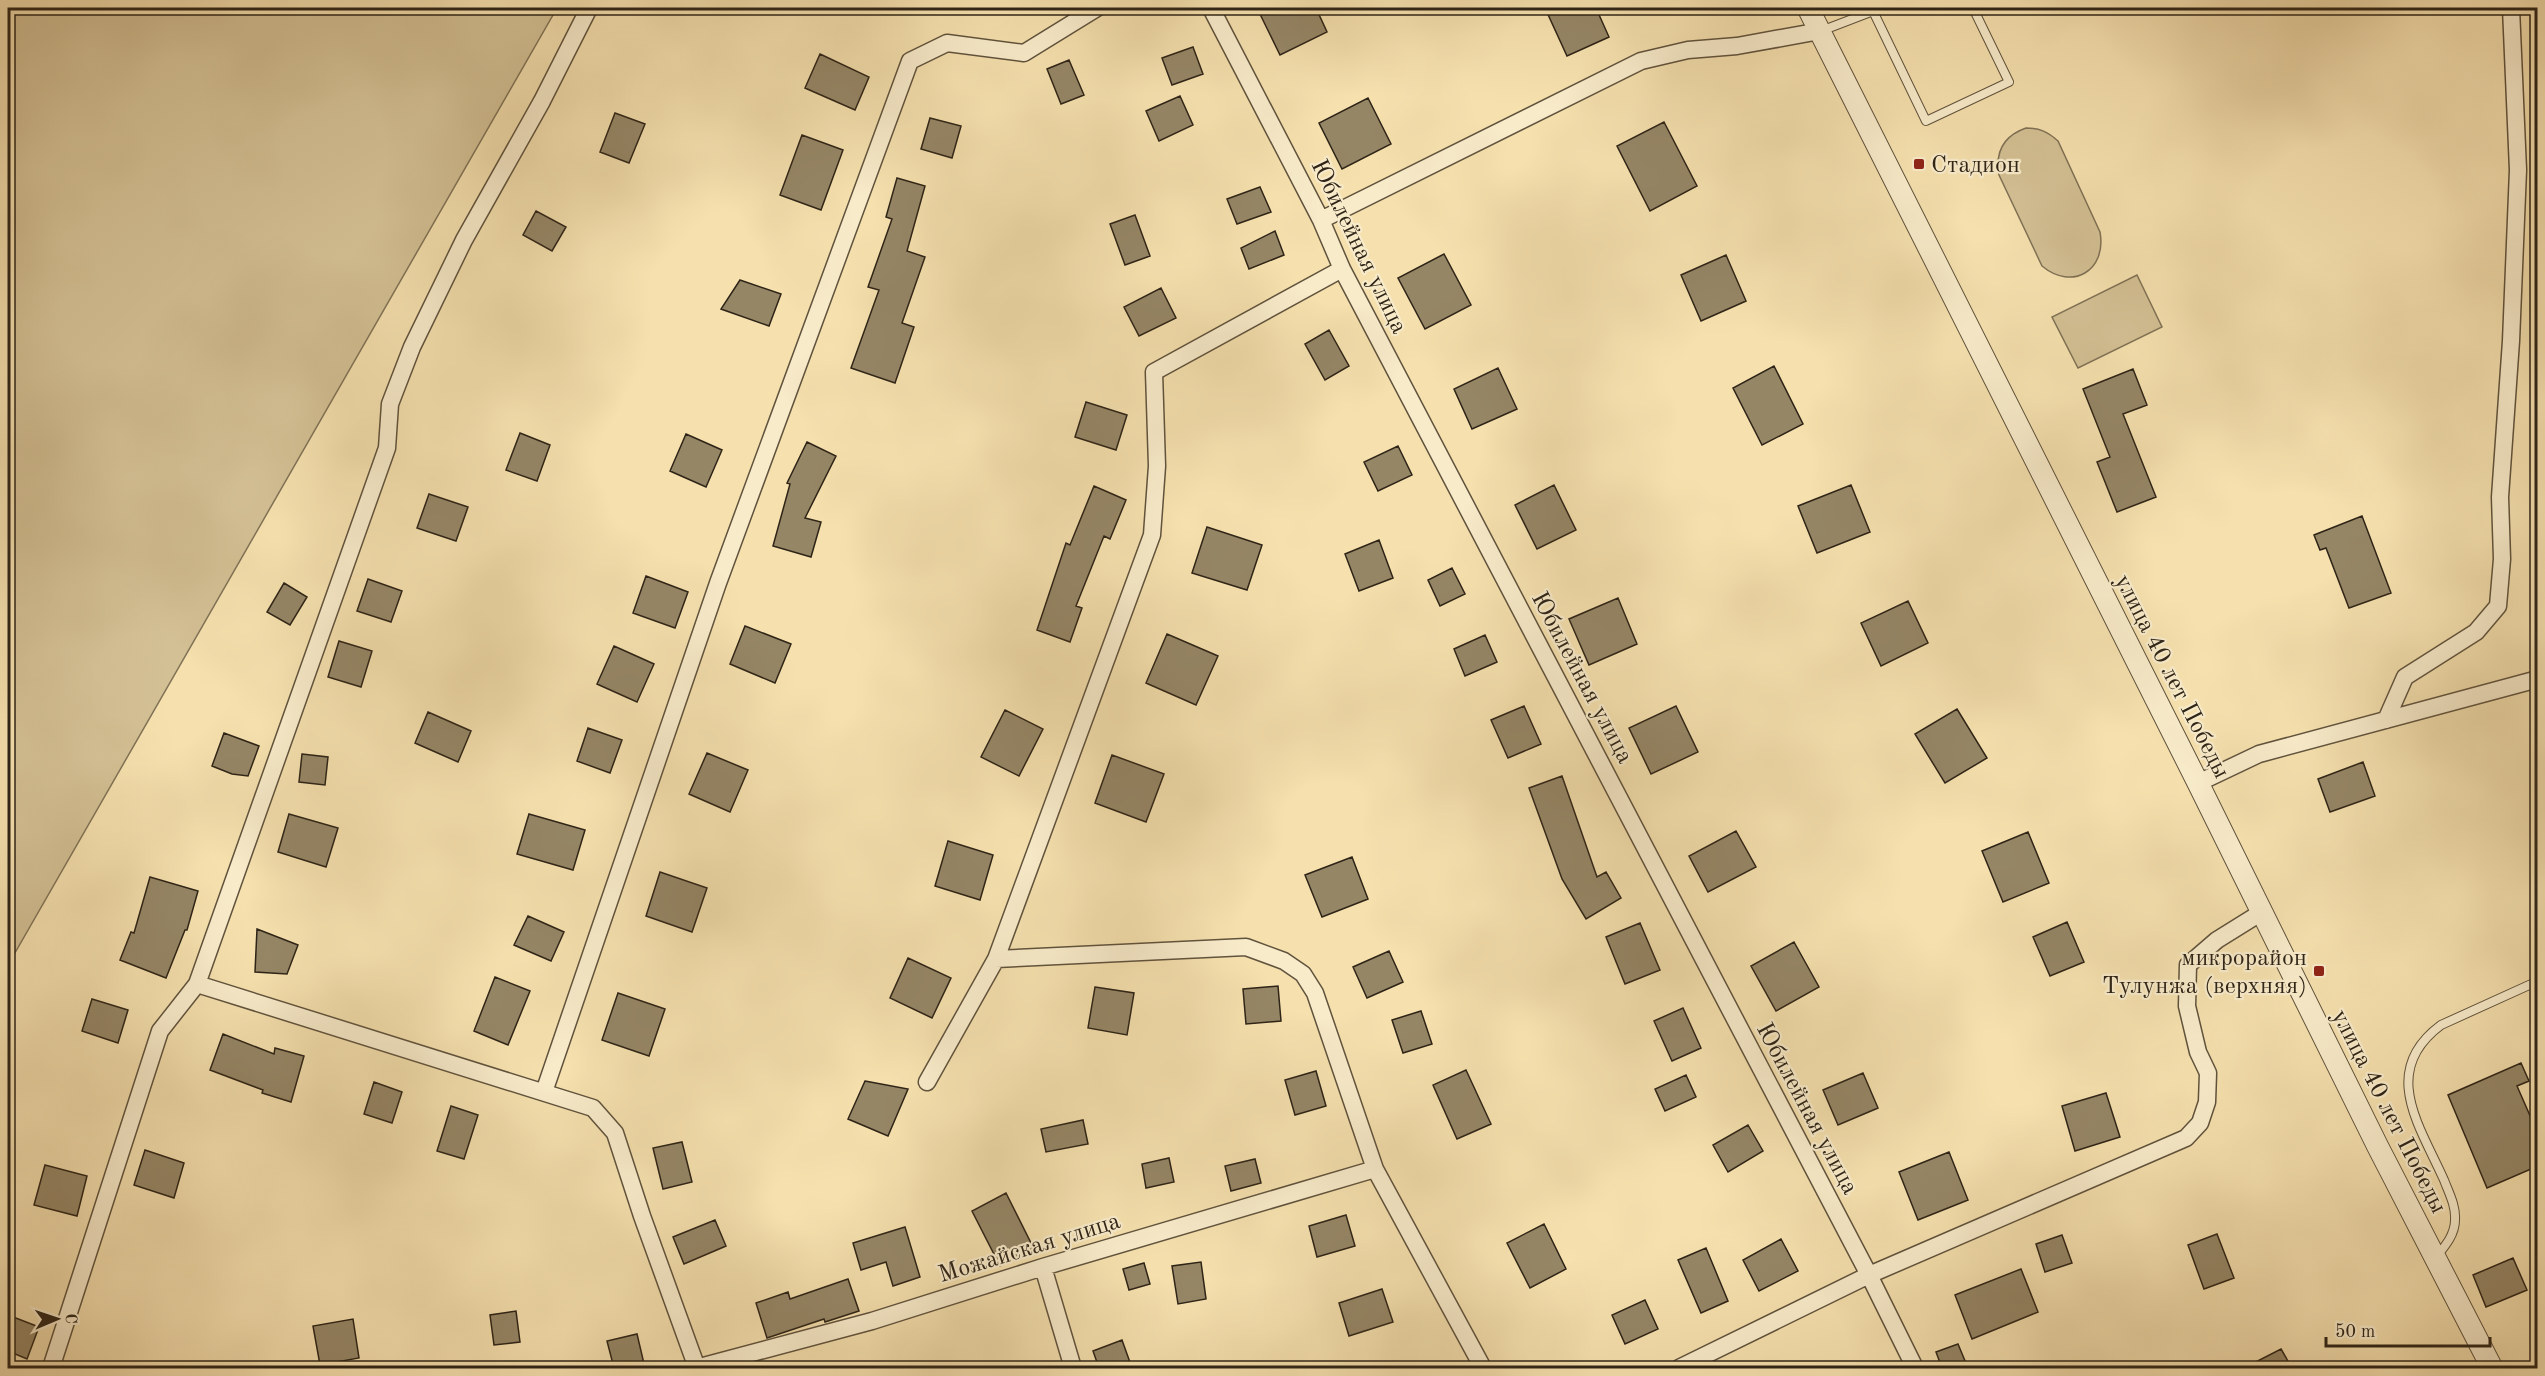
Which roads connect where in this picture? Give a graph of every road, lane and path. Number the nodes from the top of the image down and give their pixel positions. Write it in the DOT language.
graph roads {
  1 [pos="589,8"];
  2 [pos="1097,8"];
  3 [pos="1211,8"];
  4 [pos="1808,8"];
  5 [pos="1973,8"];
  6 [pos="2511,8"];
  7 [pos="1877,9"];
  8 [pos="1821,31"];
  9 [pos="1321,220"];
  10 [pos="1342,269"];
  11 [pos="2538,679"];
  12 [pos="2386,720"];
  13 [pos="2198,783"];
  14 [pos="2262,912"];
  15 [pos="996,959"];
  16 [pos="2538,981"];
  17 [pos="197,984"];
  18 [pos="927,1082"];
  19 [pos="544,1092"];
  20 [pos="1375,1169"];
  21 [pos="2435,1259"];
  22 [pos="1043,1267"];
  23 [pos="1869,1275"];
  24 [pos="51,1368"];
  25 [pos="697,1368"];
  26 [pos="1073,1368"];
  27 [pos="1483,1368"];
  28 [pos="1679,1368"];
  29 [pos="1915,1368"];
  30 [pos="2492,1368"];
  1 -- 17 [label="street"];
  2 -- 19 [label="street"];
  3 -- 9 [label="street, Юбилейная улица"];
  4 -- 8 [label="street, улица 40 лет Победы"];
  5 -- 7 [label="lane"];
  6 -- 12 [label="street"];
  7 -- 8 [label="lane"];
  8 -- 9 [label="street"];
  8 -- 13 [label="street, улица 40 лет Победы"];
  9 -- 10 [label="street, Юбилейная улица"];
  10 -- 15 [label="street"];
  10 -- 23 [label="street, Юбилейная улица"];
  11 -- 12 [label="street"];
  12 -- 13 [label="street"];
  13 -- 14 [label="street, улица 40 лет Победы"];
  14 -- 21 [label="street, улица 40 лет Победы"];
  14 -- 23 [label="street"];
  15 -- 18 [label="street"];
  15 -- 20 [label="street"];
  16 -- 21 [label="lane"];
  17 -- 19 [label="street"];
  17 -- 24 [label="street"];
  19 -- 25 [label="street"];
  20 -- 22 [label="street, Можайская улица"];
  20 -- 27 [label="street"];
  21 -- 30 [label="street, улица 40 лет Победы"];
  22 -- 25 [label="street, Можайская улица"];
  22 -- 26 [label="street"];
  23 -- 28 [label="street"];
  23 -- 29 [label="street, Юбилейная улица"];
}
